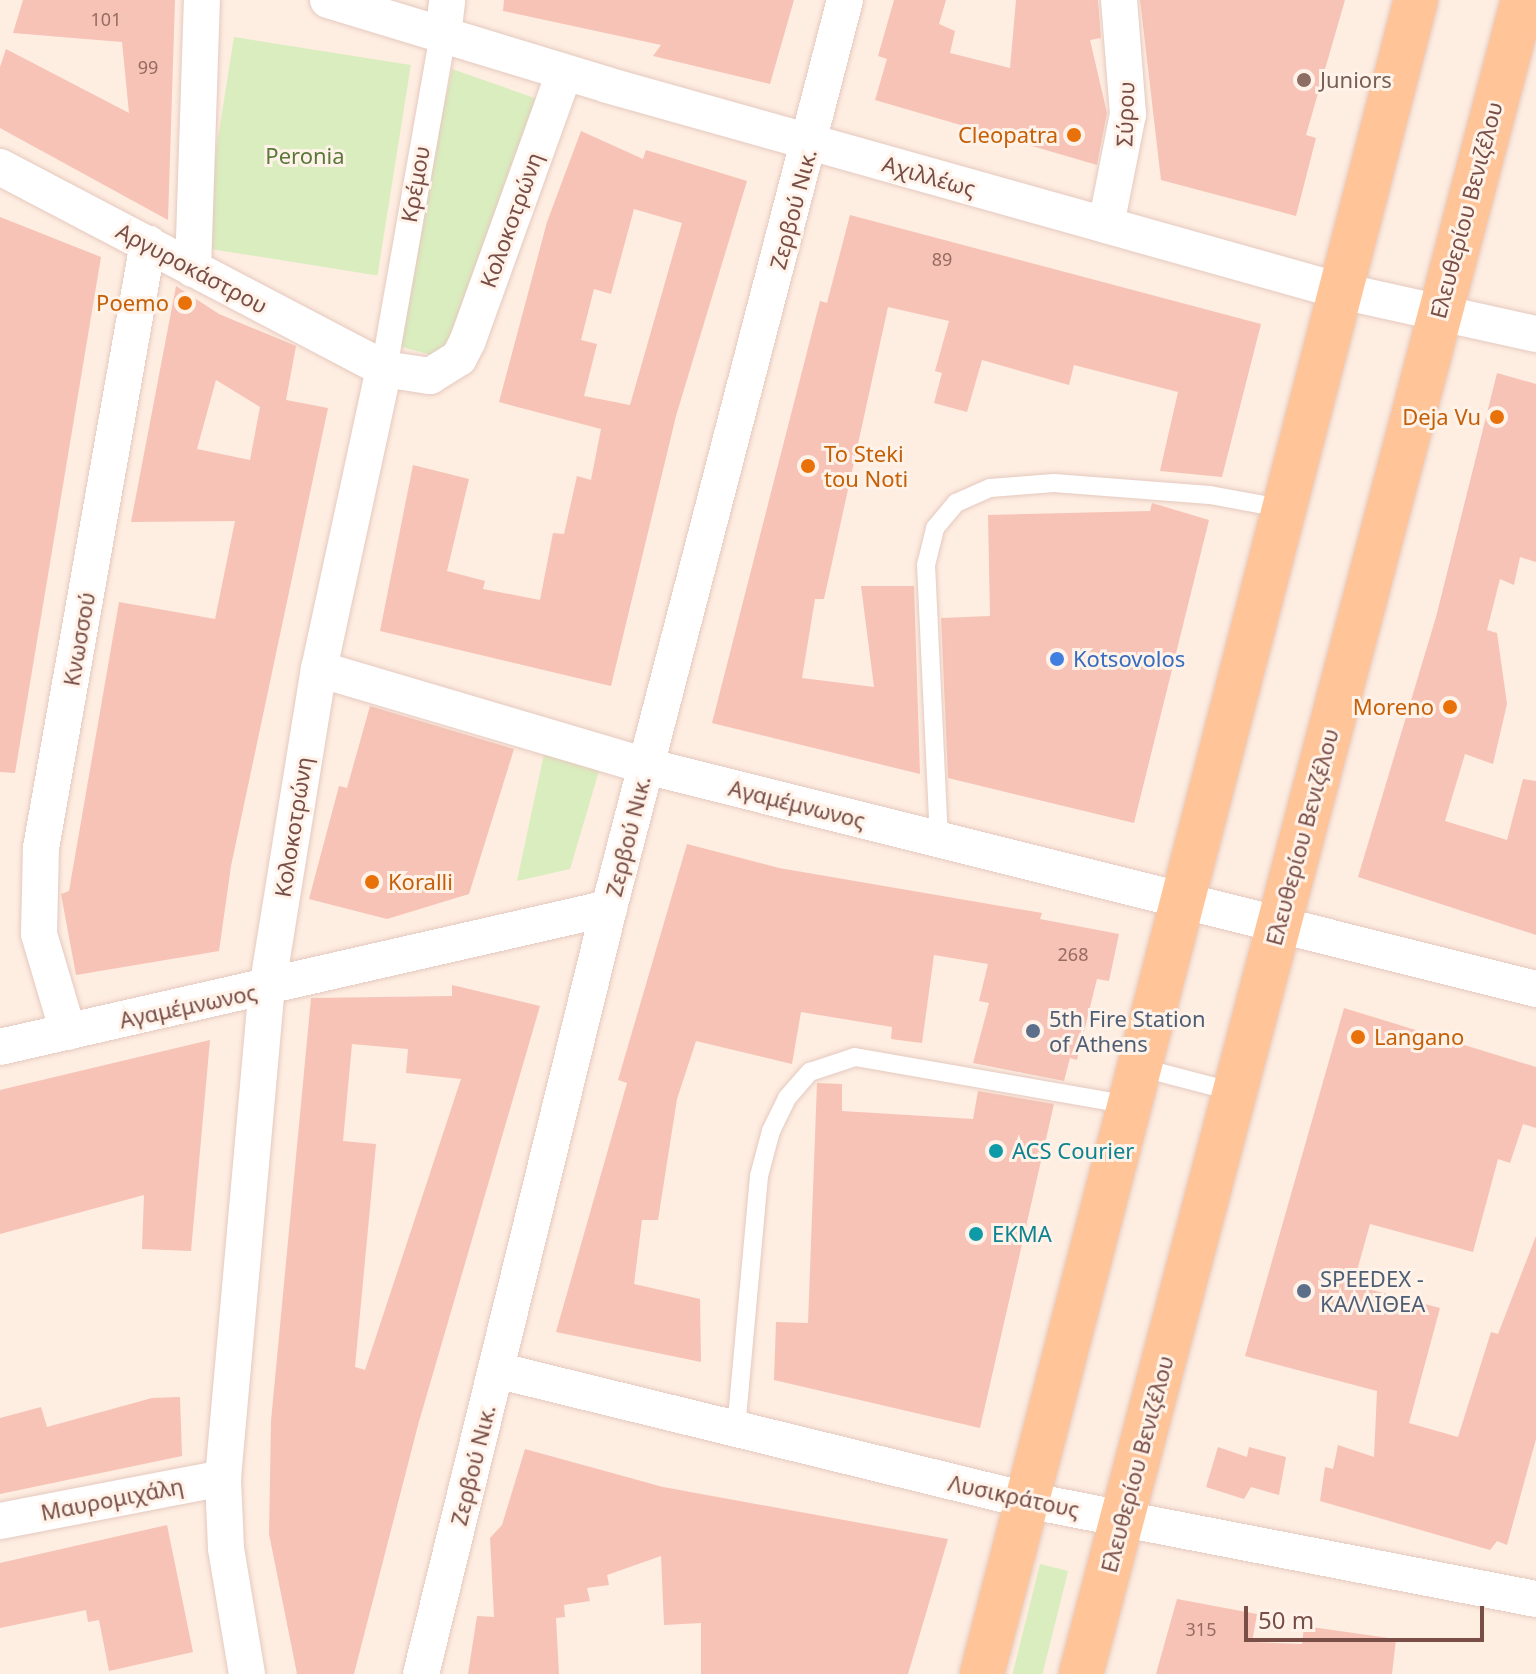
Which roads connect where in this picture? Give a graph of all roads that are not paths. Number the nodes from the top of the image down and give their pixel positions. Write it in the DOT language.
graph roads {
  1 [pos="202,0"];
  2 [pos="328,0"];
  3 [pos="447,0"];
  4 [pos="845,0"];
  5 [pos="1119,0"];
  6 [pos="1416,0"];
  7 [pos="1523,0"];
  8 [pos="443,35"];
  9 [pos="564,73"];
  10 [pos="811,142"];
  11 [pos="0,167"];
  12 [pos="1106,225"];
  13 [pos="148,243"];
  14 [pos="193,269"];
  15 [pos="1337,290"];
  16 [pos="1438,313"];
  17 [pos="1536,334"];
  18 [pos="384,369"];
  19 [pos="1280,508"];
  20 [pos="319,669"];
  21 [pos="646,766"];
  22 [pos="939,840"];
  23 [pos="1179,900"];
  24 [pos="609,908"];
  25 [pos="1279,926"];
  26 [pos="267,989"];
  27 [pos="1536,989"];
  28 [pos="68,1032"];
  29 [pos="0,1047"];
  30 [pos="1131,1085"];
  31 [pos="1235,1093"];
  32 [pos="496,1370"];
  33 [pos="736,1429"];
  34 [pos="223,1478"];
  35 [pos="1026,1500"];
  36 [pos="1121,1518"];
  37 [pos="0,1521"];
  38 [pos="1536,1599"];
  39 [pos="247,1674"];
  40 [pos="421,1674"];
  41 [pos="982,1674"];
  42 [pos="1081,1674"];
  1 -- 14 [label="street"];
  2 -- 8 [label="street, Αχιλλέως"];
  3 -- 8 [label="street, Κρέμου"];
  4 -- 10 [label="street, Ζερβού Νικ."];
  5 -- 12 [label="street, Σύρου"];
  6 -- 15 [label="main road"];
  7 -- 16 [label="main road, Ελευθερίου Βενιζέλου"];
  8 -- 9 [label="street, Αχιλλέως"];
  8 -- 18 [label="street, Κρέμου"];
  9 -- 10 [label="street, Αχιλλέως"];
  9 -- 18 [label="street, Κολοκοτρώνη"];
  10 -- 12 [label="street, Αχιλλέως"];
  10 -- 21 [label="street, Ζερβού Νικ."];
  11 -- 13 [label="street, Αργυροκάστρου"];
  12 -- 15 [label="street, Αχιλλέως"];
  13 -- 14 [label="street, Αργυροκάστρου"];
  13 -- 28 [label="street, Κνωσσού"];
  14 -- 18 [label="street, Αργυροκάστρου"];
  15 -- 16 [label="street, Αχιλλέως"];
  15 -- 19 [label="main road"];
  16 -- 17 [label="street, Αχιλλέως"];
  16 -- 25 [label="main road, Ελευθερίου Βενιζέλου"];
  18 -- 20 [label="street, Κολοκοτρώνη"];
  19 -- 22 [label="lane"];
  19 -- 23 [label="main road"];
  20 -- 21 [label="street, Αγαμέμνωνος"];
  20 -- 26 [label="street, Κολοκοτρώνη"];
  21 -- 22 [label="street, Αγαμέμνωνος"];
  21 -- 24 [label="street, Ζερβού Νικ."];
  22 -- 23 [label="street, Αγαμέμνωνος"];
  23 -- 25 [label="street, Αγαμέμνωνος"];
  23 -- 30 [label="main road"];
  24 -- 26 [label="street, Αγαμέμνωνος"];
  24 -- 32 [label="street, Ζερβού Νικ."];
  25 -- 27 [label="street, Αγαμέμνωνος"];
  25 -- 31 [label="main road, Ελευθερίου Βενιζέλου"];
  26 -- 28 [label="street, Αγαμέμνωνος"];
  26 -- 34 [label="street, Κολοκοτρώνη"];
  28 -- 29 [label="street, Αγαμέμνωνος"];
  30 -- 31 [label="lane"];
  30 -- 33 [label="lane"];
  30 -- 35 [label="main road"];
  31 -- 36 [label="main road, Ελευθερίου Βενιζέλου"];
  32 -- 33 [label="street, Λυσικράτους"];
  32 -- 40 [label="street, Ζερβού Νικ."];
  33 -- 35 [label="street, Λυσικράτους"];
  34 -- 37 [label="street, Μαυρομιχάλη"];
  34 -- 39 [label="street, Κολοκοτρώνη"];
  35 -- 36 [label="street, Λυσικράτους"];
  35 -- 41 [label="main road"];
  36 -- 38 [label="street, Λυσικράτους"];
  36 -- 42 [label="main road, Ελευθερίου Βενιζέλου"];
}
